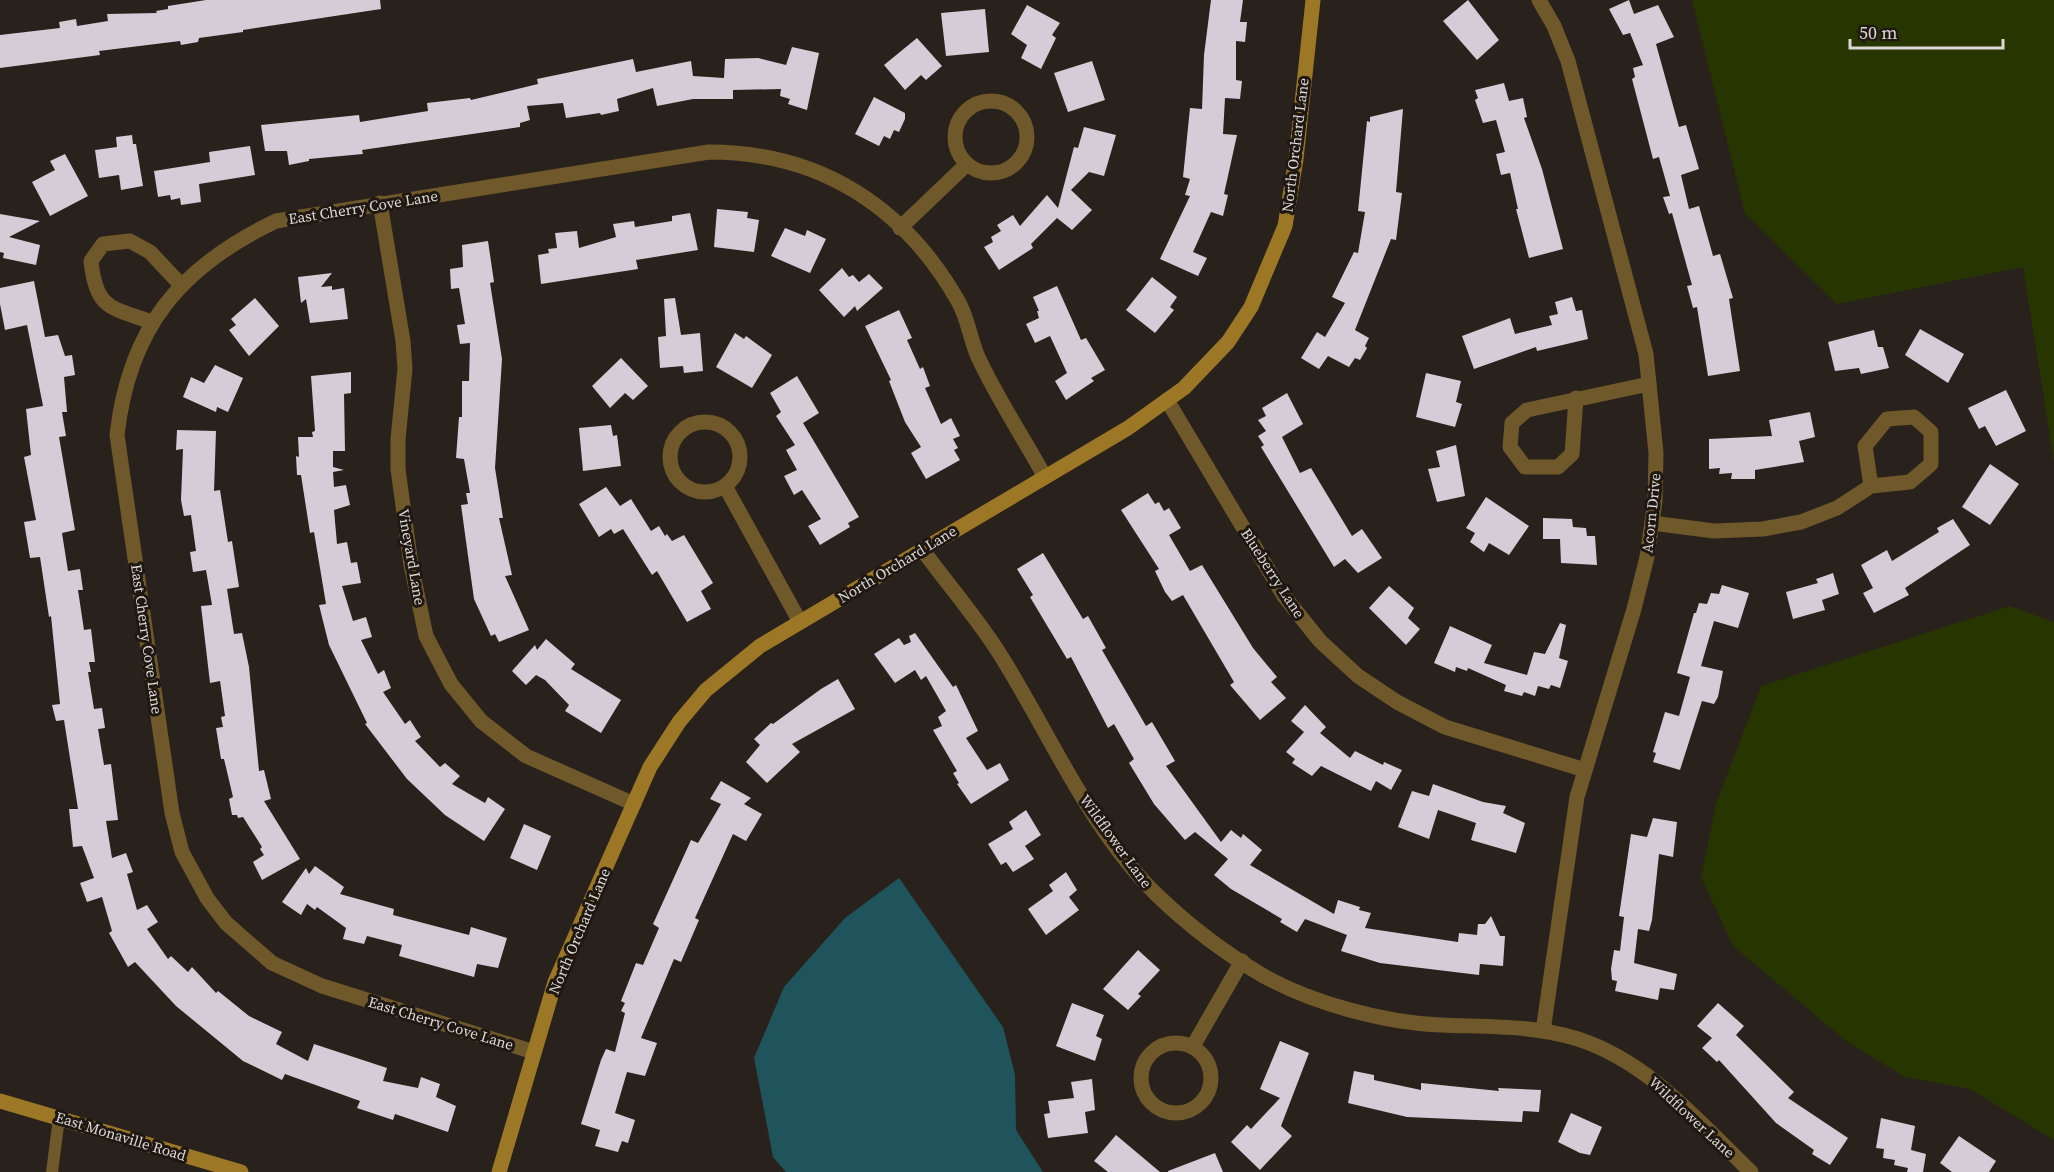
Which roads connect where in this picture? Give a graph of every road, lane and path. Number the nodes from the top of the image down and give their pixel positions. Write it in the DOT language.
graph roads {
  1 [pos="1313,0"];
  2 [pos="1539,0"];
  3 [pos="967,164"];
  4 [pos="380,203"];
  5 [pos="900,228"];
  6 [pos="181,285"];
  7 [pos="151,322"];
  8 [pos="1649,384"];
  9 [pos="1576,398"];
  10 [pos="1167,400"];
  11 [pos="1045,477"];
  12 [pos="724,486"];
  13 [pos="1871,486"];
  14 [pos="1652,523"];
  15 [pos="922,549"];
  16 [pos="800,622"];
  17 [pos="1585,770"];
  18 [pos="634,804"];
  19 [pos="1242,961"];
  20 [pos="1542,1031"];
  21 [pos="1193,1046"];
  22 [pos="534,1052"];
  23 [pos="0,1101"];
  24 [pos="59,1118"];
  25 [pos="1743,1170"];
  26 [pos="52,1172"];
  27 [pos="241,1172"];
  28 [pos="499,1172"];
  1 -- 10 [label="street, North Orchard Lane"];
  2 -- 8 [label="street, Acorn Drive"];
  3 -- 3 [label="street"];
  3 -- 5 [label="street"];
  4 -- 5 [label="street, East Cherry Cove Lane"];
  4 -- 6 [label="street, East Cherry Cove Lane"];
  4 -- 18 [label="street, Vineyard Lane"];
  5 -- 11 [label="street, East Cherry Cove Lane"];
  6 -- 7 [label="street, East Cherry Cove Lane"];
  6 -- 7 [label="street"];
  7 -- 22 [label="street, East Cherry Cove Lane"];
  8 -- 9 [label="street"];
  8 -- 14 [label="street, Acorn Drive"];
  9 -- 9 [label="street"];
  10 -- 11 [label="street, North Orchard Lane"];
  10 -- 17 [label="street, Blueberry Lane"];
  11 -- 15 [label="street, North Orchard Lane"];
  12 -- 12 [label="street"];
  12 -- 16 [label="street"];
  13 -- 13 [label="street"];
  13 -- 14 [label="street"];
  14 -- 17 [label="street, Acorn Drive"];
  15 -- 16 [label="street, North Orchard Lane"];
  15 -- 19 [label="street, Wildflower Lane"];
  16 -- 18 [label="street, North Orchard Lane"];
  17 -- 20 [label="street, Acorn Drive"];
  18 -- 22 [label="street, North Orchard Lane"];
  19 -- 20 [label="street, Wildflower Lane"];
  19 -- 21 [label="street"];
  20 -- 25 [label="street, Wildflower Lane"];
  21 -- 21 [label="street"];
  22 -- 28 [label="street, North Orchard Lane"];
  23 -- 24 [label="street, East Monaville Road"];
  24 -- 26 [label="lane"];
  24 -- 27 [label="street, East Monaville Road"];
}
